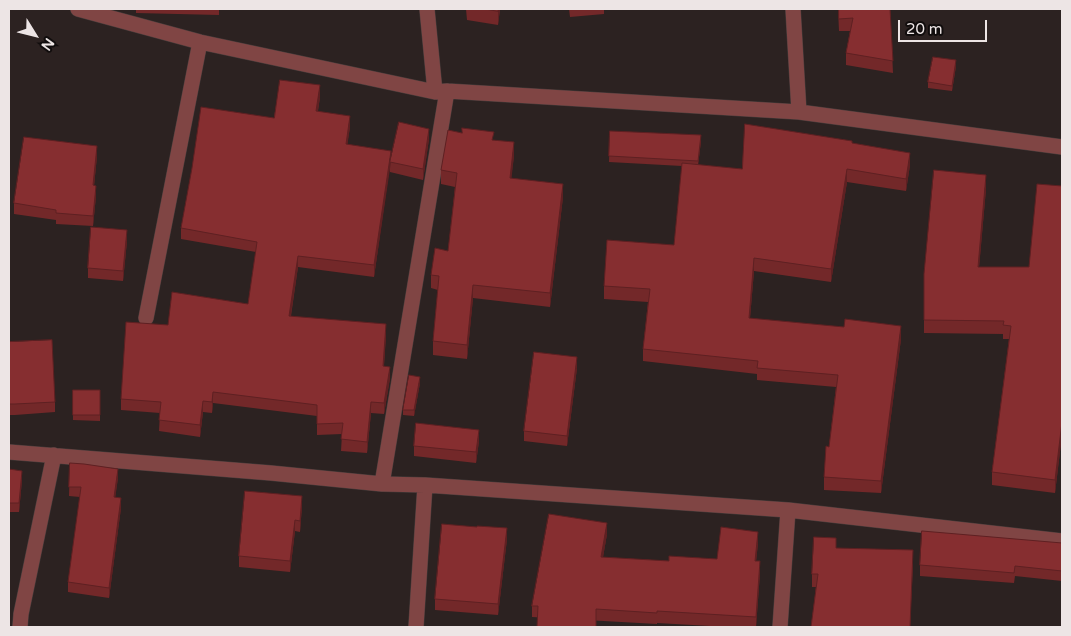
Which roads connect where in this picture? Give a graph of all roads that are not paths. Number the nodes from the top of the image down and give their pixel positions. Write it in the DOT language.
graph roads {
  1 [pos="78,9"];
  2 [pos="427,9"];
  3 [pos="793,9"];
  4 [pos="200,42"];
  5 [pos="441,92"];
  6 [pos="799,112"];
  7 [pos="1062,147"];
  8 [pos="146,318"];
  9 [pos="9,452"];
  10 [pos="54,455"];
  11 [pos="382,484"];
  12 [pos="425,485"];
  13 [pos="788,510"];
  14 [pos="1062,541"];
  15 [pos="20,627"];
  16 [pos="416,627"];
  17 [pos="780,627"];
  1 -- 4 [label="street"];
  2 -- 5 [label="street"];
  3 -- 6 [label="street"];
  4 -- 5 [label="street"];
  4 -- 8 [label="street"];
  5 -- 6 [label="street"];
  5 -- 11 [label="street"];
  6 -- 7 [label="street"];
  9 -- 10 [label="street"];
  10 -- 11 [label="street"];
  10 -- 15 [label="street"];
  11 -- 12 [label="street"];
  12 -- 13 [label="street"];
  12 -- 16 [label="street"];
  13 -- 14 [label="street"];
  13 -- 17 [label="street"];
}
